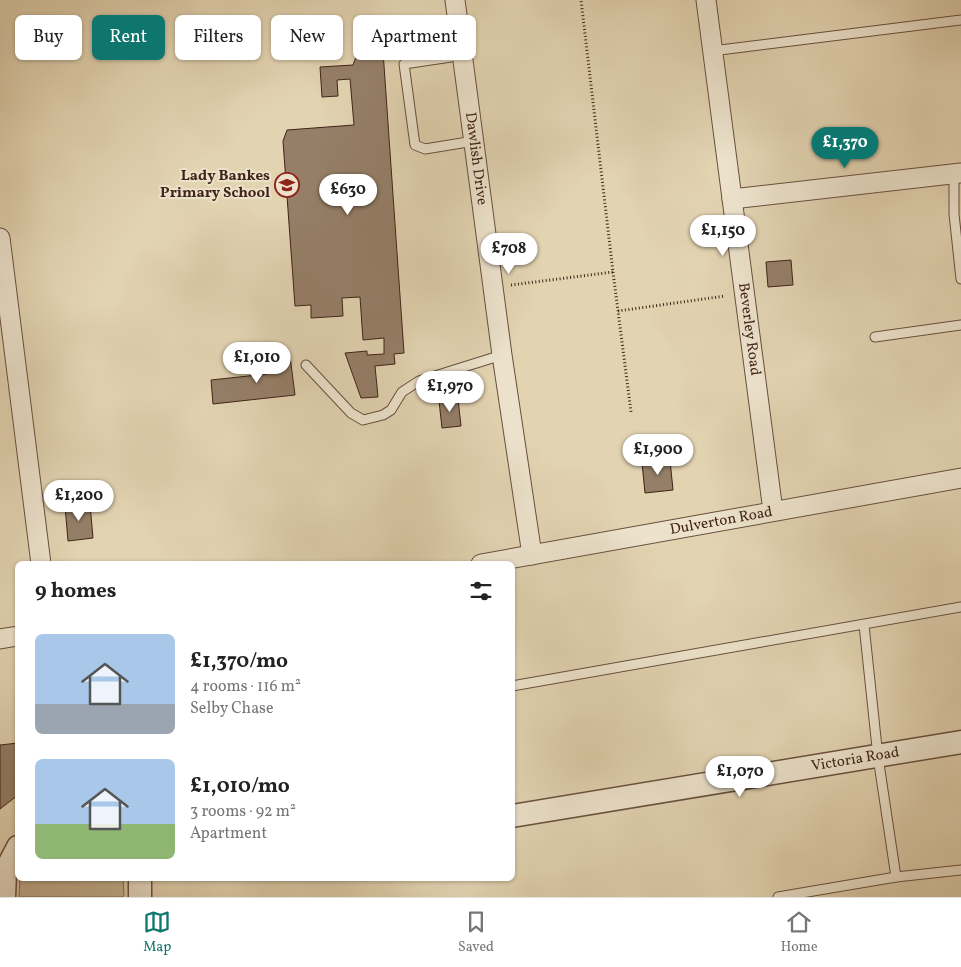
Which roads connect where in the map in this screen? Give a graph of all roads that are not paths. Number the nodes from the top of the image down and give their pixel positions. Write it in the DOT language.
graph roads {
  1 [pos="455,0"];
  2 [pos="706,0"];
  3 [pos="961,20"];
  4 [pos="712,51"];
  5 [pos="431,60"];
  6 [pos="475,141"];
  7 [pos="958,173"];
  8 [pos="732,199"];
  9 [pos="0,238"];
  10 [pos="961,279"];
  11 [pos="961,325"];
  12 [pos="875,337"];
  13 [pos="502,355"];
  14 [pos="306,365"];
  15 [pos="961,478"];
  16 [pos="773,510"];
  17 [pos="532,555"];
  18 [pos="41,561"];
  19 [pos="498,561"];
  20 [pos="961,607"];
  21 [pos="864,625"];
  22 [pos="15,636"];
  23 [pos="0,639"];
  24 [pos="515,685"];
  25 [pos="961,742"];
  26 [pos="878,757"];
  27 [pos="515,816"];
  28 [pos="15,854"];
  29 [pos="961,870"];
  30 [pos="896,877"];
  31 [pos="140,881"];
  32 [pos="2,896"];
  33 [pos="140,897"];
  34 [pos="778,897"];
  1 -- 6 [label="street, Dawlish Drive"];
  2 -- 4 [label="street, Beverley Road"];
  3 -- 4 [label="lane"];
  4 -- 8 [label="street, Beverley Road"];
  5 -- 6 [label="lane"];
  6 -- 13 [label="street, Dawlish Drive"];
  7 -- 8 [label="street"];
  7 -- 10 [label="lane"];
  8 -- 16 [label="street, Beverley Road"];
  9 -- 18 [label="street"];
  11 -- 12 [label="lane"];
  13 -- 14 [label="lane"];
  13 -- 17 [label="street, Dawlish Drive"];
  15 -- 16 [label="street, Dulverton Road"];
  16 -- 17 [label="street, Dulverton Road"];
  17 -- 19 [label="street, Dulverton Road"];
  20 -- 21 [label="lane"];
  21 -- 24 [label="lane"];
  21 -- 26 [label="lane"];
  22 -- 23 [label="street"];
  25 -- 26 [label="street, Victoria Road"];
  26 -- 27 [label="street, Victoria Road"];
  26 -- 30 [label="lane"];
  28 -- 32 [label="street"];
  29 -- 30 [label="lane"];
  30 -- 34 [label="lane"];
  31 -- 33 [label="street"];
}
